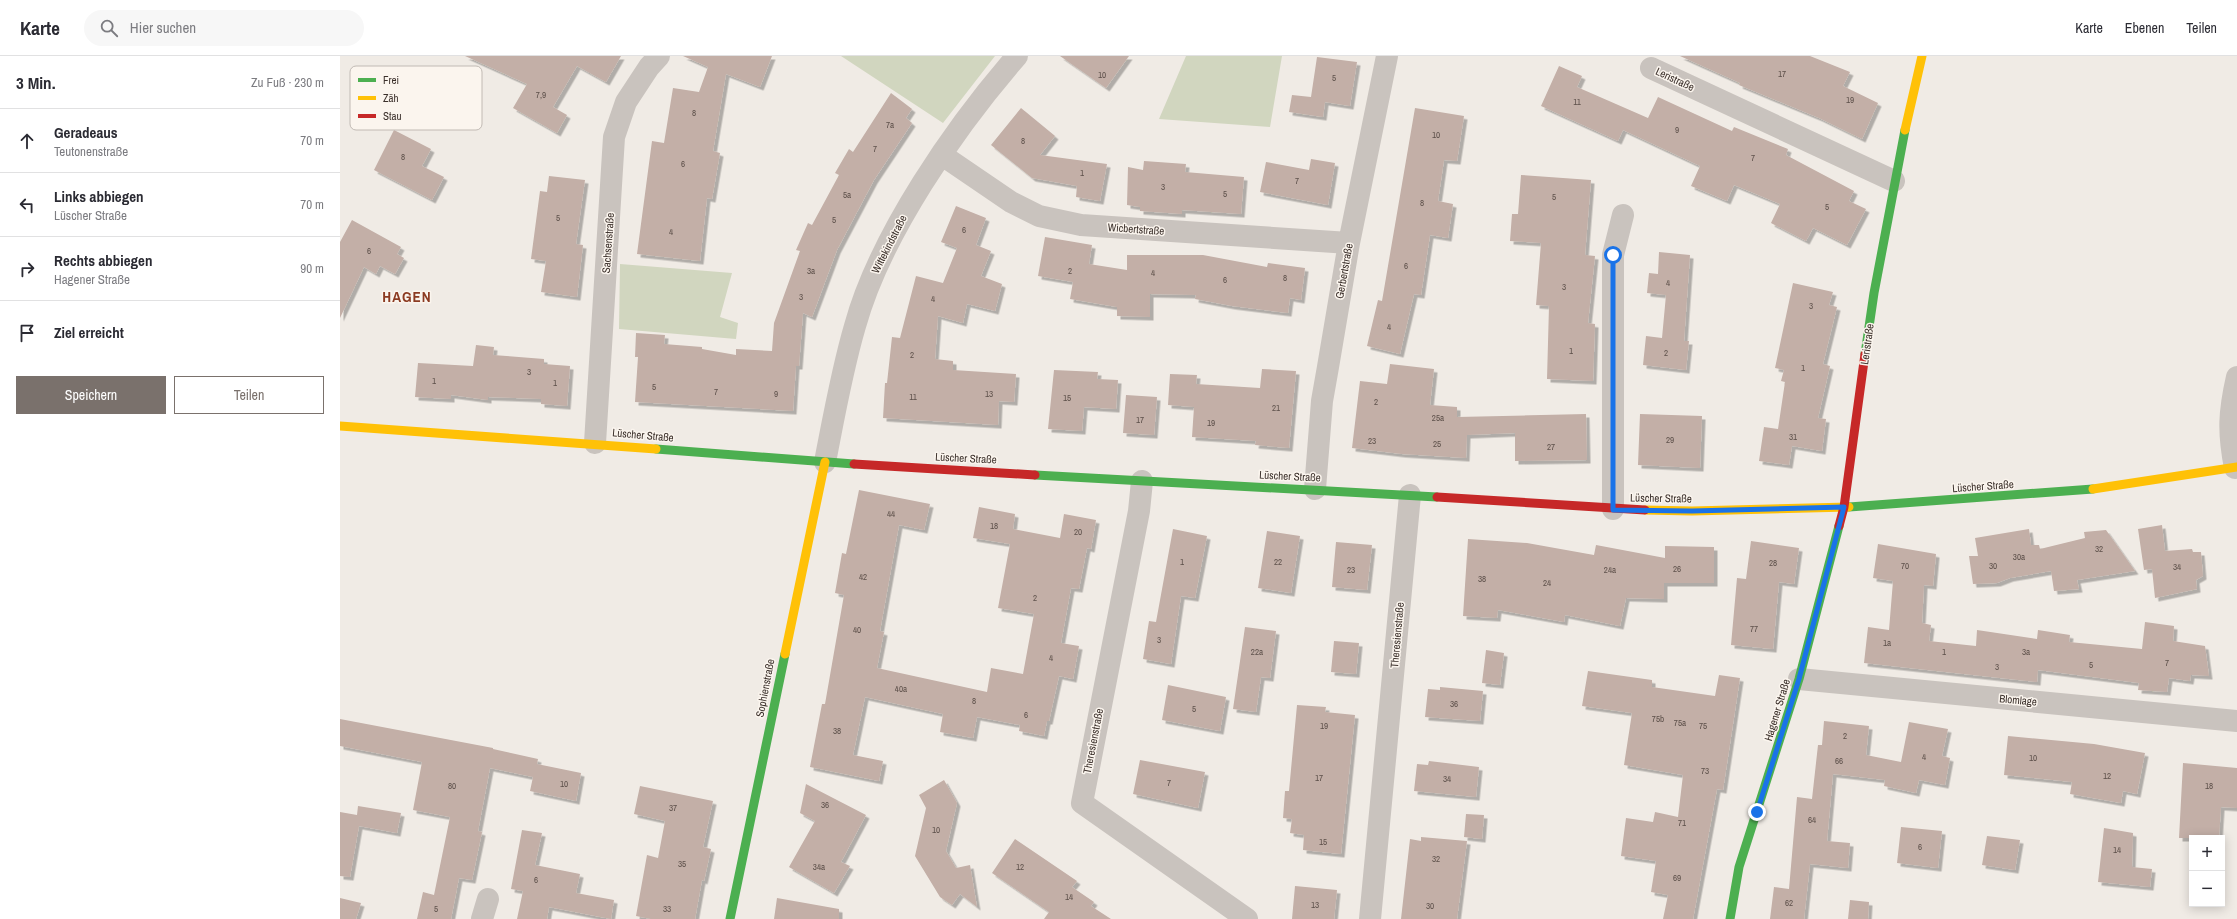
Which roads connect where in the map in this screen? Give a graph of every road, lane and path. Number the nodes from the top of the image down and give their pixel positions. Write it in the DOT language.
graph roads {
  1 [pos="659,56"];
  2 [pos="1017,56"];
  3 [pos="1387,56"];
  4 [pos="1922,56"];
  5 [pos="1651,68"];
  6 [pos="942,155"];
  7 [pos="1894,181"];
  8 [pos="1623,215"];
  9 [pos="1349,243"];
  10 [pos="2237,377"];
  11 [pos="340,426"];
  12 [pos="595,443"];
  13 [pos="824,462"];
  14 [pos="2236,467"];
  15 [pos="1142,481"];
  16 [pos="1315,489"];
  17 [pos="1410,495"];
  18 [pos="1844,507"];
  19 [pos="1613,510"];
  20 [pos="1799,679"];
  21 [pos="2237,721"];
  22 [pos="730,919"];
  23 [pos="1247,919"];
  24 [pos="1370,919"];
  25 [pos="1730,919"];
  1 -- 12 [label="street, Sachsenstraße"];
  2 -- 6 [label="street, Wittekindstraße"];
  3 -- 9 [label="street, Gerbertstraße"];
  4 -- 7 [label="street, Leristraße"];
  5 -- 7 [label="street, Leristraße"];
  6 -- 9 [label="street, Wicbertstraße"];
  6 -- 13 [label="street, Wittekindstraße"];
  7 -- 18 [label="street, Leristraße"];
  8 -- 19 [label="street"];
  9 -- 16 [label="street, Gerbertstraße"];
  10 -- 14 [label="street"];
  11 -- 12 [label="street, Lüscher Straße"];
  12 -- 13 [label="street, Lüscher Straße"];
  13 -- 15 [label="street, Lüscher Straße"];
  13 -- 22 [label="street, Sophienstraße"];
  14 -- 18 [label="street, Lüscher Straße"];
  15 -- 16 [label="street, Lüscher Straße"];
  15 -- 23 [label="street, Theresienstraße"];
  16 -- 17 [label="street, Lüscher Straße"];
  17 -- 19 [label="street, Lüscher Straße"];
  17 -- 24 [label="street, Theresienstraße"];
  18 -- 19 [label="street, Lüscher Straße"];
  18 -- 20 [label="street, Hagener Straße"];
  20 -- 21 [label="street, Blomlage"];
  20 -- 25 [label="street, Hagener Straße"];
}
